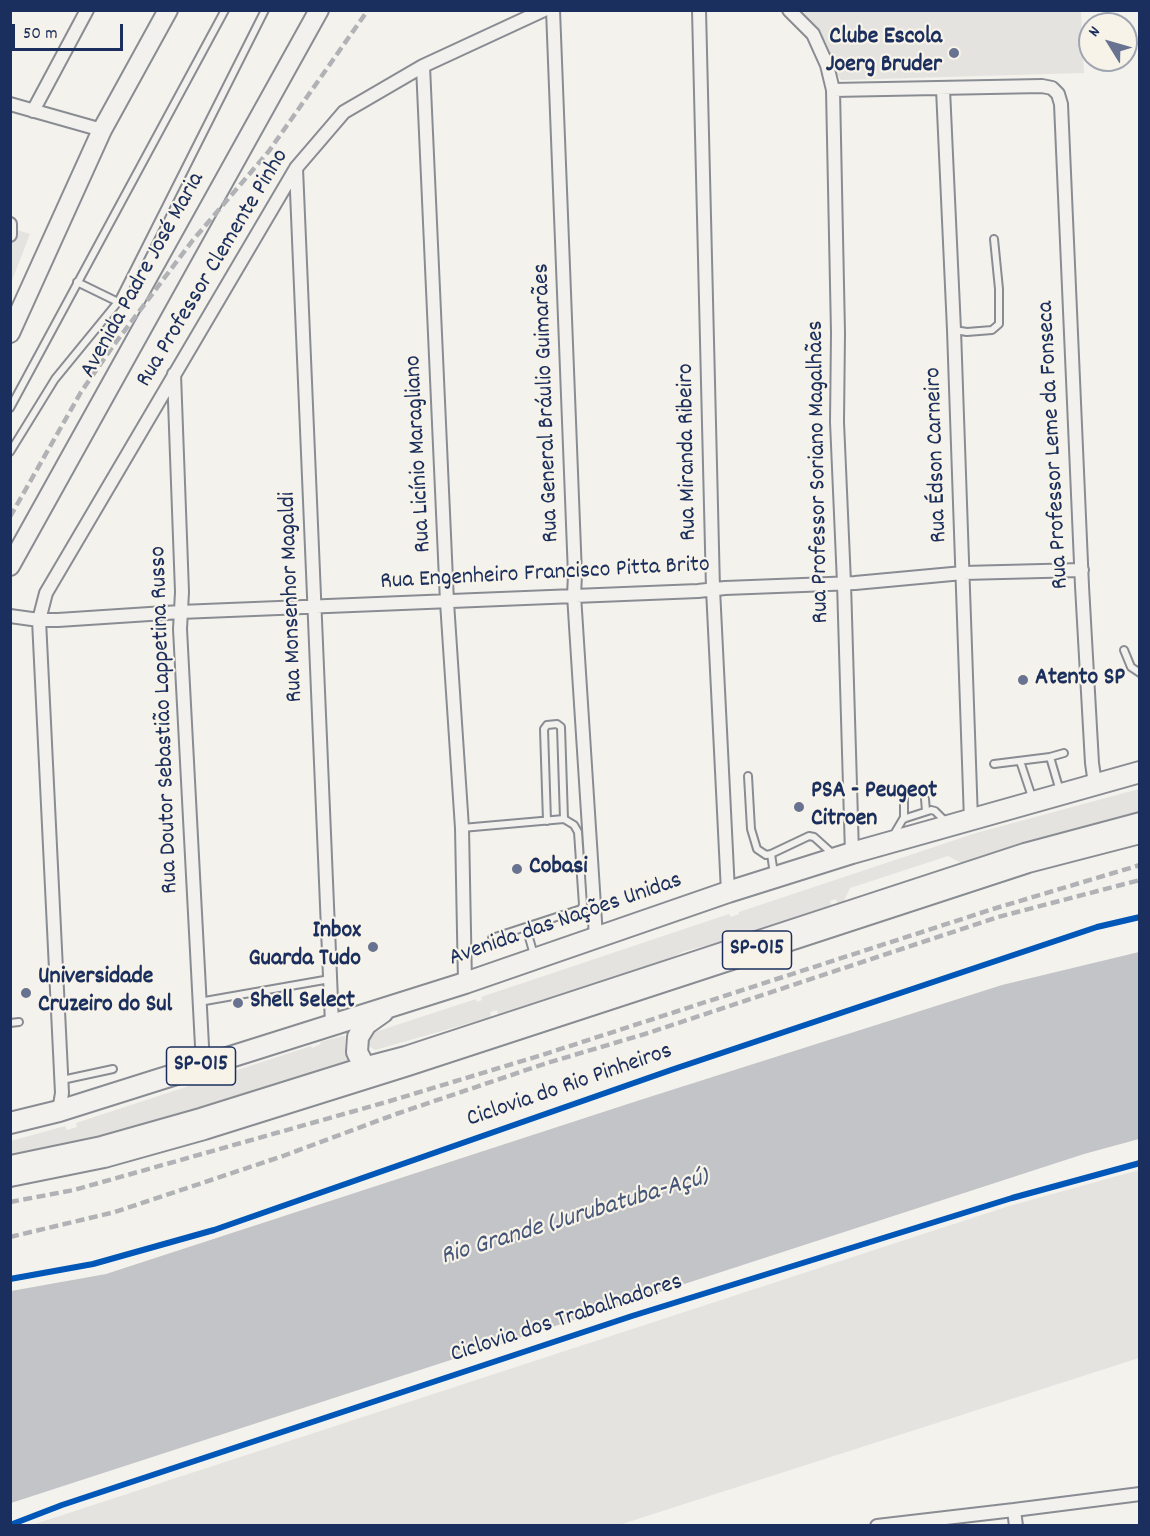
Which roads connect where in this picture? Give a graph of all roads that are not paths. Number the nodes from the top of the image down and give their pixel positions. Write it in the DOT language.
graph roads {
  1 [pos="87,10"];
  2 [pos="168,10"];
  3 [pos="225,10"];
  4 [pos="265,10"];
  5 [pos="319,10"];
  6 [pos="544,10"];
  7 [pos="554,10"];
  8 [pos="699,10"];
  9 [pos="789,10"];
  10 [pos="423,66"];
  11 [pos="943,89"];
  12 [pos="833,90"];
  13 [pos="10,104"];
  14 [pos="33,111"];
  15 [pos="102,130"];
  16 [pos="296,168"];
  17 [pos="10,224"];
  18 [pos="10,235"];
  19 [pos="994,239"];
  20 [pos="77,282"];
  21 [pos="118,302"];
  22 [pos="954,330"];
  23 [pos="10,333"];
  24 [pos="174,373"];
  25 [pos="10,408"];
  26 [pos="10,452"];
  27 [pos="10,566"];
  28 [pos="1082,570"];
  29 [pos="963,573"];
  30 [pos="844,584"];
  31 [pos="713,589"];
  32 [pos="574,595"];
  33 [pos="447,602"];
  34 [pos="314,606"];
  35 [pos="180,612"];
  36 [pos="10,616"];
  37 [pos="39,620"];
  38 [pos="1124,650"];
  39 [pos="1140,673"];
  40 [pos="1064,753"];
  41 [pos="1050,757"];
  42 [pos="1020,760"];
  43 [pos="994,764"];
  44 [pos="1140,772"];
  45 [pos="748,776"];
  46 [pos="1095,784"];
  47 [pos="1062,794"];
  48 [pos="904,796"];
  49 [pos="925,799"];
  50 [pos="1034,802"];
  51 [pos="926,811"];
  52 [pos="564,819"];
  53 [pos="904,819"];
  54 [pos="1140,819"];
  55 [pos="971,820"];
  56 [pos="547,821"];
  57 [pos="950,826"];
  58 [pos="462,828"];
  59 [pos="1140,833"];
  60 [pos="890,842"];
  61 [pos="771,854"];
  62 [pos="844,855"];
  63 [pos="775,877"];
  64 [pos="728,892"];
  65 [pos="526,927"];
  66 [pos="596,937"];
  67 [pos="492,938"];
  68 [pos="535,959"];
  69 [pos="330,979"];
  70 [pos="465,983"];
  71 [pos="199,1002"];
  72 [pos="392,1006"];
  73 [pos="20,1022"];
  74 [pos="10,1023"];
  75 [pos="332,1024"];
  76 [pos="203,1065"];
  77 [pos="113,1069"];
  78 [pos="369,1069"];
  79 [pos="62,1080"];
  80 [pos="59,1111"];
  81 [pos="12,1121"];
  82 [pos="10,1162"];
  83 [pos="10,1176"];
  84 [pos="1140,1494"];
  85 [pos="1014,1510"];
  86 [pos="877,1526"];
  87 [pos="1016,1526"];
  1 -- 14 [label="street"];
  2 -- 15 [label="main road"];
  3 -- 20 [label="lane"];
  4 -- 21 [label="lane"];
  5 -- 27 [label="main road, Avenida Padre José Maria"];
  6 -- 10 [label="street, Rua Professor Clemente Pinho"];
  7 -- 32 [label="street, Rua General Bráulio Guimarães"];
  8 -- 31 [label="street, Rua Miranda Ribeiro"];
  9 -- 12 [label="street"];
  10 -- 16 [label="street, Rua Professor Clemente Pinho"];
  10 -- 33 [label="street, Rua Licínio Maragliano"];
  11 -- 12 [label="street"];
  11 -- 22 [label="street, Rua Édson Carneiro"];
  11 -- 28 [label="street, Rua Professor Leme da Fonseca"];
  12 -- 30 [label="street, Rua Professor Soriano Magalhães"];
  13 -- 14 [label="street"];
  14 -- 15 [label="street"];
  15 -- 23 [label="main road"];
  16 -- 24 [label="street, Rua Professor Clemente Pinho"];
  16 -- 34 [label="street, Rua Monsenhor Magaldi"];
  17 -- 18 [label="street"];
  19 -- 22 [label="lane"];
  20 -- 21 [label="lane"];
  20 -- 25 [label="lane"];
  21 -- 26 [label="lane"];
  22 -- 29 [label="street, Rua Édson Carneiro"];
  24 -- 35 [label="street, Rua Doutor Sebastião Lappetina Russo"];
  24 -- 37 [label="street, Rua Professor Clemente Pinho"];
  28 -- 29 [label="street, Rua Engenheiro Francisco Pitta Brito"];
  28 -- 46 [label="street, Rua Professor Leme da Fonseca"];
  29 -- 30 [label="street, Rua Engenheiro Francisco Pitta Brito"];
  29 -- 55 [label="street, Rua Édson Carneiro"];
  30 -- 31 [label="street, Rua Engenheiro Francisco Pitta Brito"];
  30 -- 62 [label="street, Rua Professor Soriano Magalhães"];
  31 -- 32 [label="street, Rua Engenheiro Francisco Pitta Brito"];
  31 -- 64 [label="street, Rua Miranda Ribeiro"];
  32 -- 33 [label="street, Rua Engenheiro Francisco Pitta Brito"];
  32 -- 66 [label="street, Rua General Bráulio Guimarães"];
  33 -- 34 [label="street, Rua Engenheiro Francisco Pitta Brito"];
  33 -- 58 [label="street, Rua Licínio Maragliano"];
  34 -- 35 [label="street, Rua Engenheiro Francisco Pitta Brito"];
  34 -- 69 [label="street, Rua Monsenhor Magaldi"];
  35 -- 37 [label="street, Rua Engenheiro Francisco Pitta Brito"];
  35 -- 71 [label="street, Rua Doutor Sebastião Lappetina Russo"];
  36 -- 37 [label="street, Rua Engenheiro Francisco Pitta Brito"];
  37 -- 79 [label="street, Rua Professor Clemente Pinho"];
  38 -- 39 [label="lane"];
  40 -- 41 [label="lane"];
  41 -- 42 [label="lane"];
  41 -- 47 [label="lane"];
  42 -- 43 [label="lane"];
  42 -- 50 [label="lane"];
  44 -- 46 [label="highway, Avenida das Nações Unidas / SP-015"];
  45 -- 61 [label="lane"];
  46 -- 47 [label="highway, Avenida das Nações Unidas / SP-015"];
  47 -- 50 [label="highway, Avenida das Nações Unidas / SP-015"];
  48 -- 53 [label="lane"];
  49 -- 51 [label="lane"];
  50 -- 55 [label="highway, Avenida das Nações Unidas / SP-015"];
  51 -- 53 [label="lane"];
  51 -- 57 [label="lane"];
  52 -- 56 [label="lane"];
  52 -- 56 [label="lane"];
  52 -- 65 [label="lane"];
  53 -- 60 [label="lane"];
  54 -- 78 [label="street"];
  55 -- 57 [label="highway, Avenida das Nações Unidas / SP-015"];
  56 -- 58 [label="lane"];
  57 -- 60 [label="highway, Avenida das Nações Unidas / SP-015"];
  58 -- 70 [label="street, Rua Licínio Maragliano"];
  59 -- 78 [label="highway, SP-015"];
  60 -- 62 [label="highway, Avenida das Nações Unidas / SP-015"];
  61 -- 62 [label="lane"];
  61 -- 63 [label="lane"];
  62 -- 63 [label="highway, Avenida das Nações Unidas / SP-015"];
  63 -- 64 [label="highway, Avenida das Nações Unidas / SP-015"];
  64 -- 66 [label="highway, Avenida das Nações Unidas / SP-015"];
  65 -- 67 [label="lane"];
  65 -- 68 [label="lane"];
  66 -- 68 [label="highway, Avenida das Nações Unidas / SP-015"];
  68 -- 70 [label="highway, Avenida das Nações Unidas / SP-015"];
  69 -- 71 [label="lane"];
  69 -- 75 [label="street, Rua Monsenhor Magaldi"];
  70 -- 72 [label="highway, Avenida das Nações Unidas / SP-015"];
  71 -- 76 [label="street, Rua Doutor Sebastião Lappetina Russo"];
  72 -- 75 [label="highway, Avenida das Nações Unidas / SP-015"];
  72 -- 78 [label="highway"];
  73 -- 74 [label="lane"];
  75 -- 76 [label="highway, Avenida das Nações Unidas / SP-015"];
  76 -- 80 [label="highway, Avenida das Nações Unidas / SP-015"];
  77 -- 79 [label="lane"];
  78 -- 82 [label="street"];
  78 -- 83 [label="highway, SP-015"];
  79 -- 80 [label="street, Rua Professor Clemente Pinho"];
  80 -- 81 [label="highway, Avenida das Nações Unidas / SP-015"];
  84 -- 85 [label="street"];
  85 -- 86 [label="street"];
  85 -- 87 [label="street"];
}
